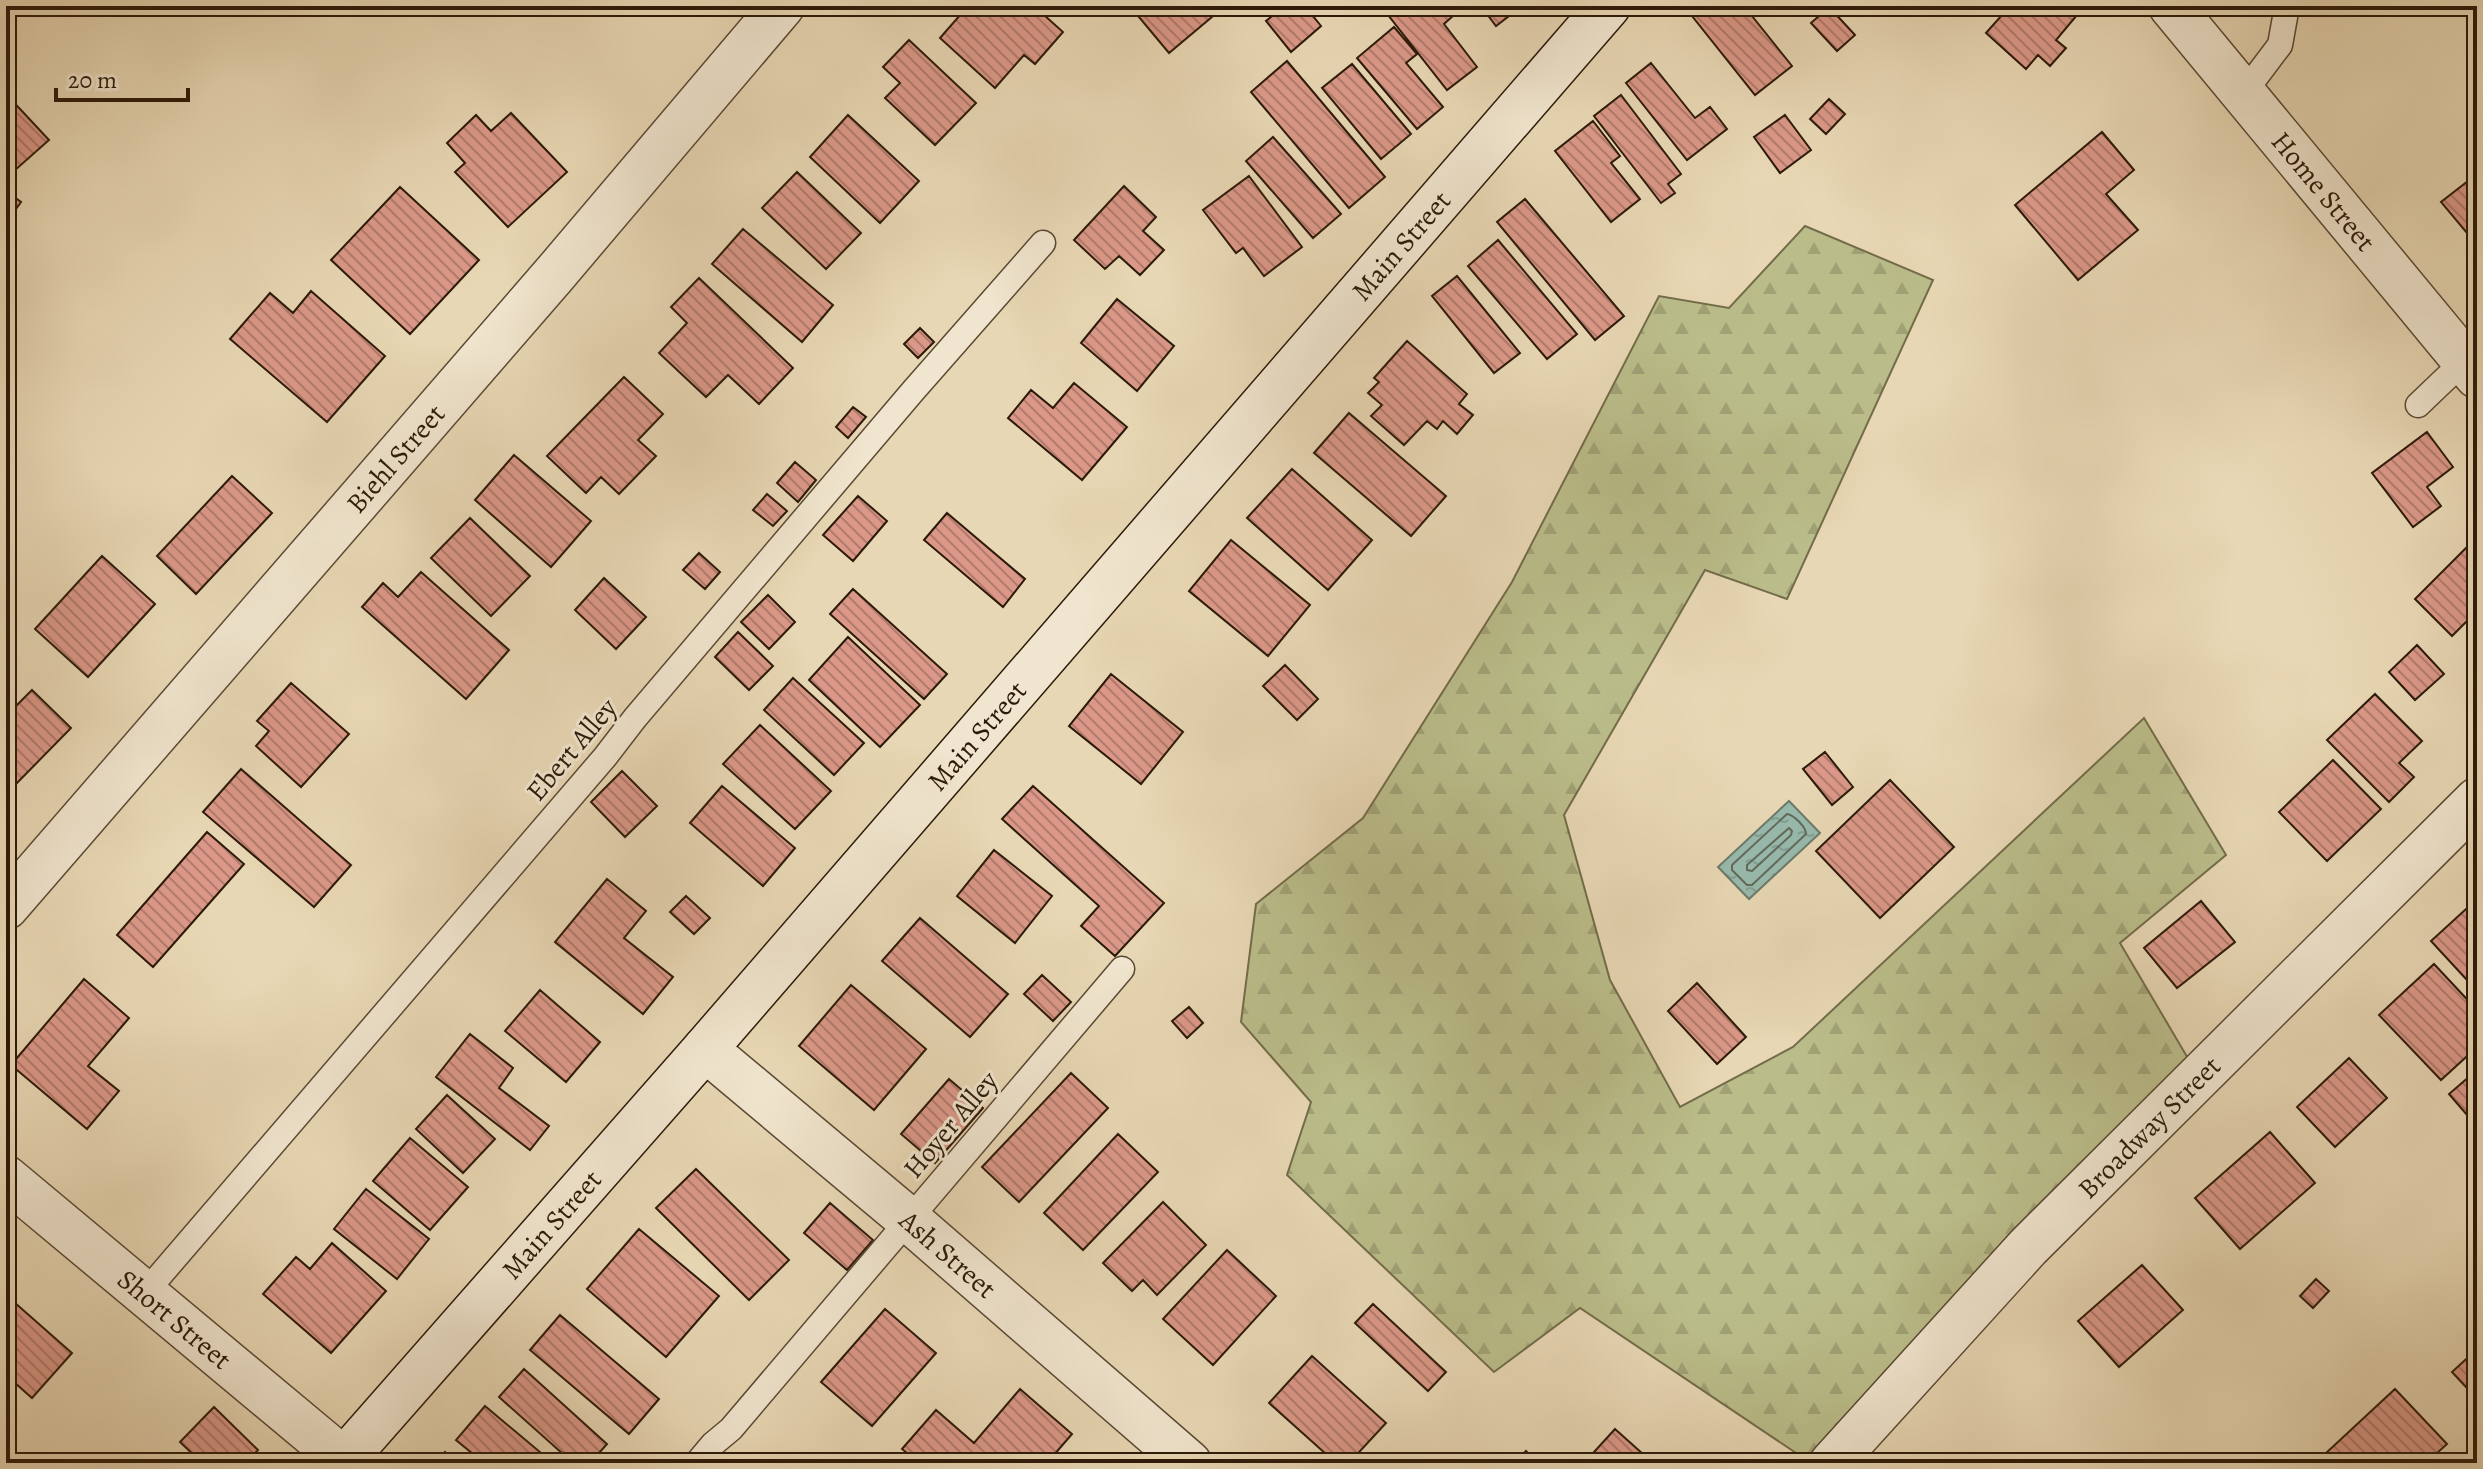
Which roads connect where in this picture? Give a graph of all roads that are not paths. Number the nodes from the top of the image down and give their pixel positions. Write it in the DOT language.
graph roads {
  1 [pos="782,6"];
  2 [pos="1608,6"];
  3 [pos="2171,6"];
  4 [pos="2287,6"];
  5 [pos="2243,94"];
  6 [pos="1043,243"];
  7 [pos="2470,368"];
  8 [pos="2418,405"];
  9 [pos="2477,800"];
  10 [pos="6,907"];
  11 [pos="1122,969"];
  12 [pos="705,1049"];
  13 [pos="6,1178"];
  14 [pos="908,1219"];
  15 [pos="144,1294"];
  16 [pos="343,1462"];
  17 [pos="697,1463"];
  18 [pos="1189,1463"];
  19 [pos="1832,1463"];
  1 -- 10 [label="street, Biehl Street"];
  2 -- 12 [label="street, Main Street"];
  3 -- 5 [label="street, Home Street"];
  4 -- 5 [label="lane"];
  5 -- 7 [label="street, Home Street"];
  6 -- 15 [label="lane, Ebert Alley"];
  7 -- 8 [label="lane"];
  9 -- 19 [label="street, Broadway Street"];
  11 -- 14 [label="lane, Hoyer Alley"];
  12 -- 14 [label="street, Ash Street"];
  12 -- 16 [label="street, Main Street"];
  13 -- 15 [label="street, Short Street"];
  14 -- 17 [label="lane, Hoyer Alley"];
  14 -- 18 [label="street, Ash Street"];
  15 -- 16 [label="street, Short Street"];
}
